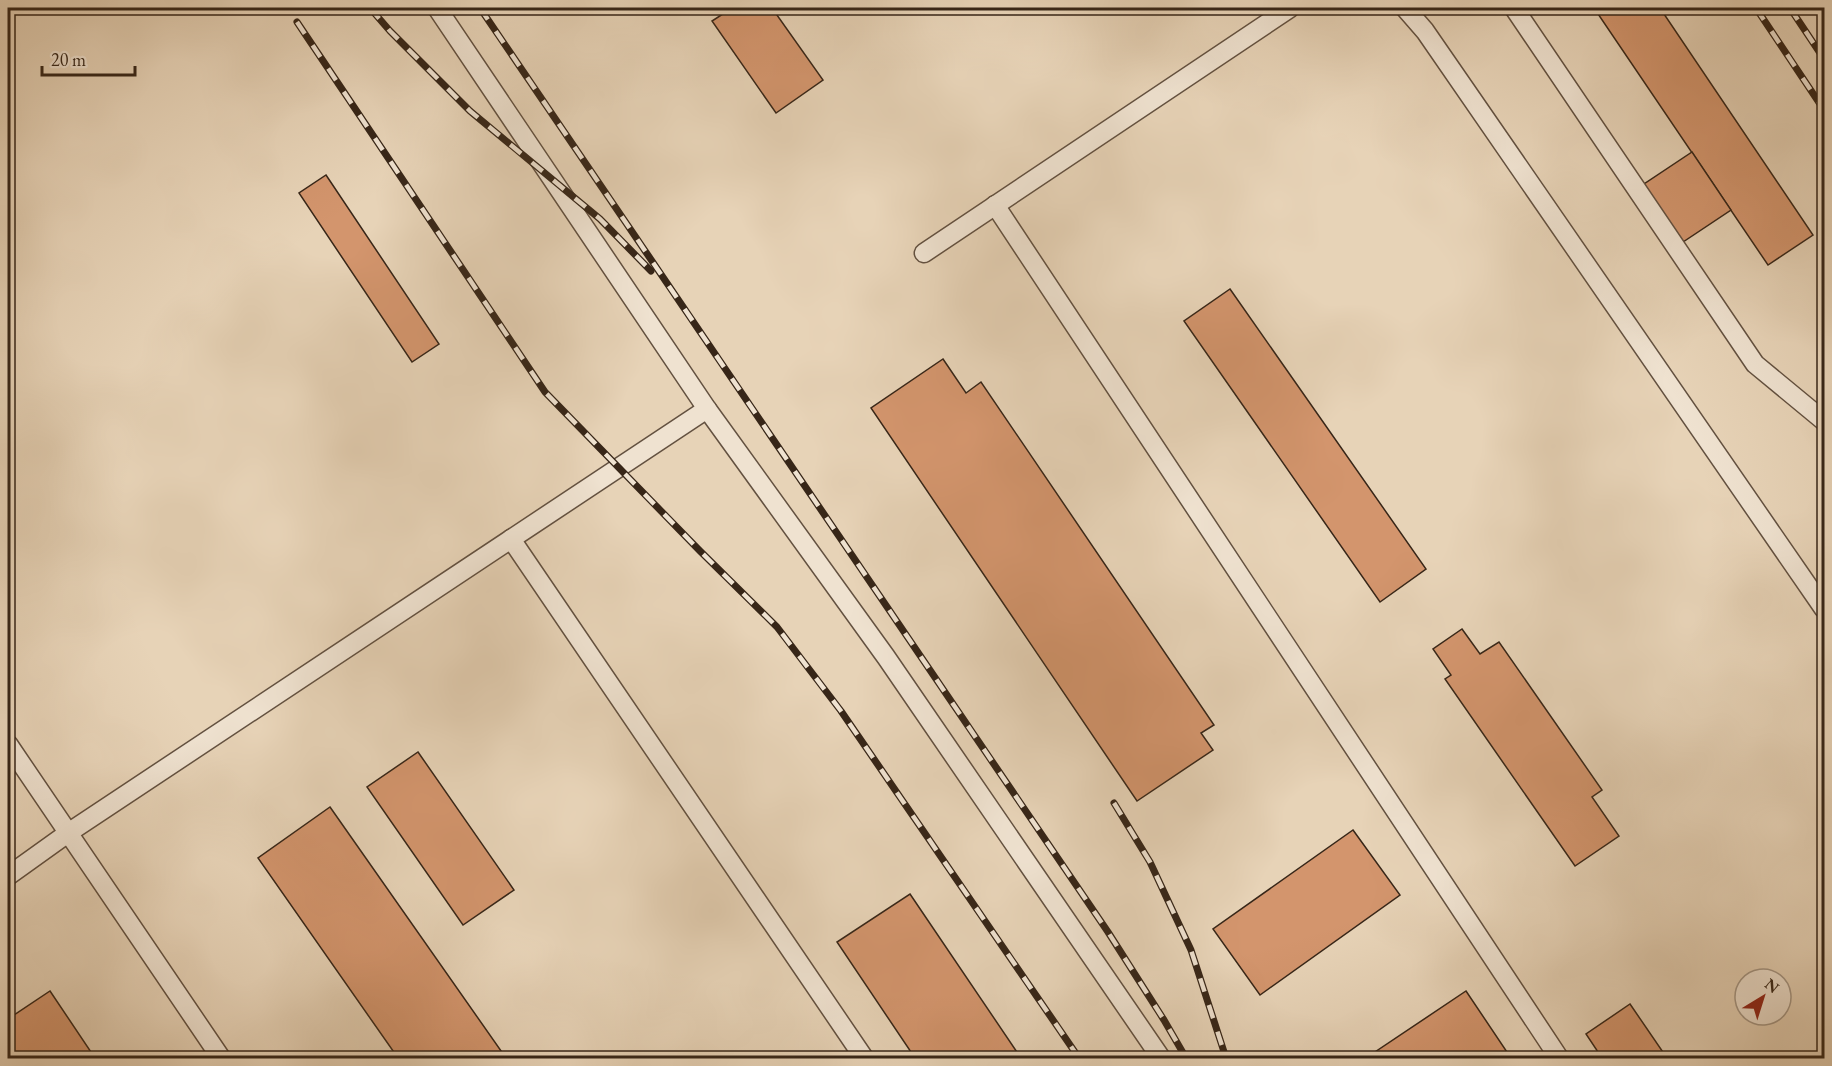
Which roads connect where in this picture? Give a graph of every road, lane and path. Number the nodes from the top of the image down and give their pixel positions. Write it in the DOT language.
graph roads {
  1 [pos="437,8"];
  2 [pos="1290,8"];
  3 [pos="1406,8"];
  4 [pos="1514,8"];
  5 [pos="995,206"];
  6 [pos="924,253"];
  7 [pos="707,409"];
  8 [pos="1824,421"];
  9 [pos="511,539"];
  10 [pos="1824,609"];
  11 [pos="8,744"];
  12 [pos="68,833"];
  13 [pos="8,876"];
  14 [pos="221,1059"];
  15 [pos="864,1059"];
  16 [pos="1161,1059"];
  17 [pos="1559,1059"];
  1 -- 7 [label="lane"];
  2 -- 5 [label="lane"];
  3 -- 10 [label="lane"];
  4 -- 8 [label="lane"];
  5 -- 6 [label="lane"];
  5 -- 17 [label="lane"];
  7 -- 9 [label="lane"];
  7 -- 16 [label="lane"];
  9 -- 12 [label="lane"];
  9 -- 15 [label="lane"];
  11 -- 12 [label="lane"];
  12 -- 13 [label="lane"];
  12 -- 14 [label="lane"];
}
